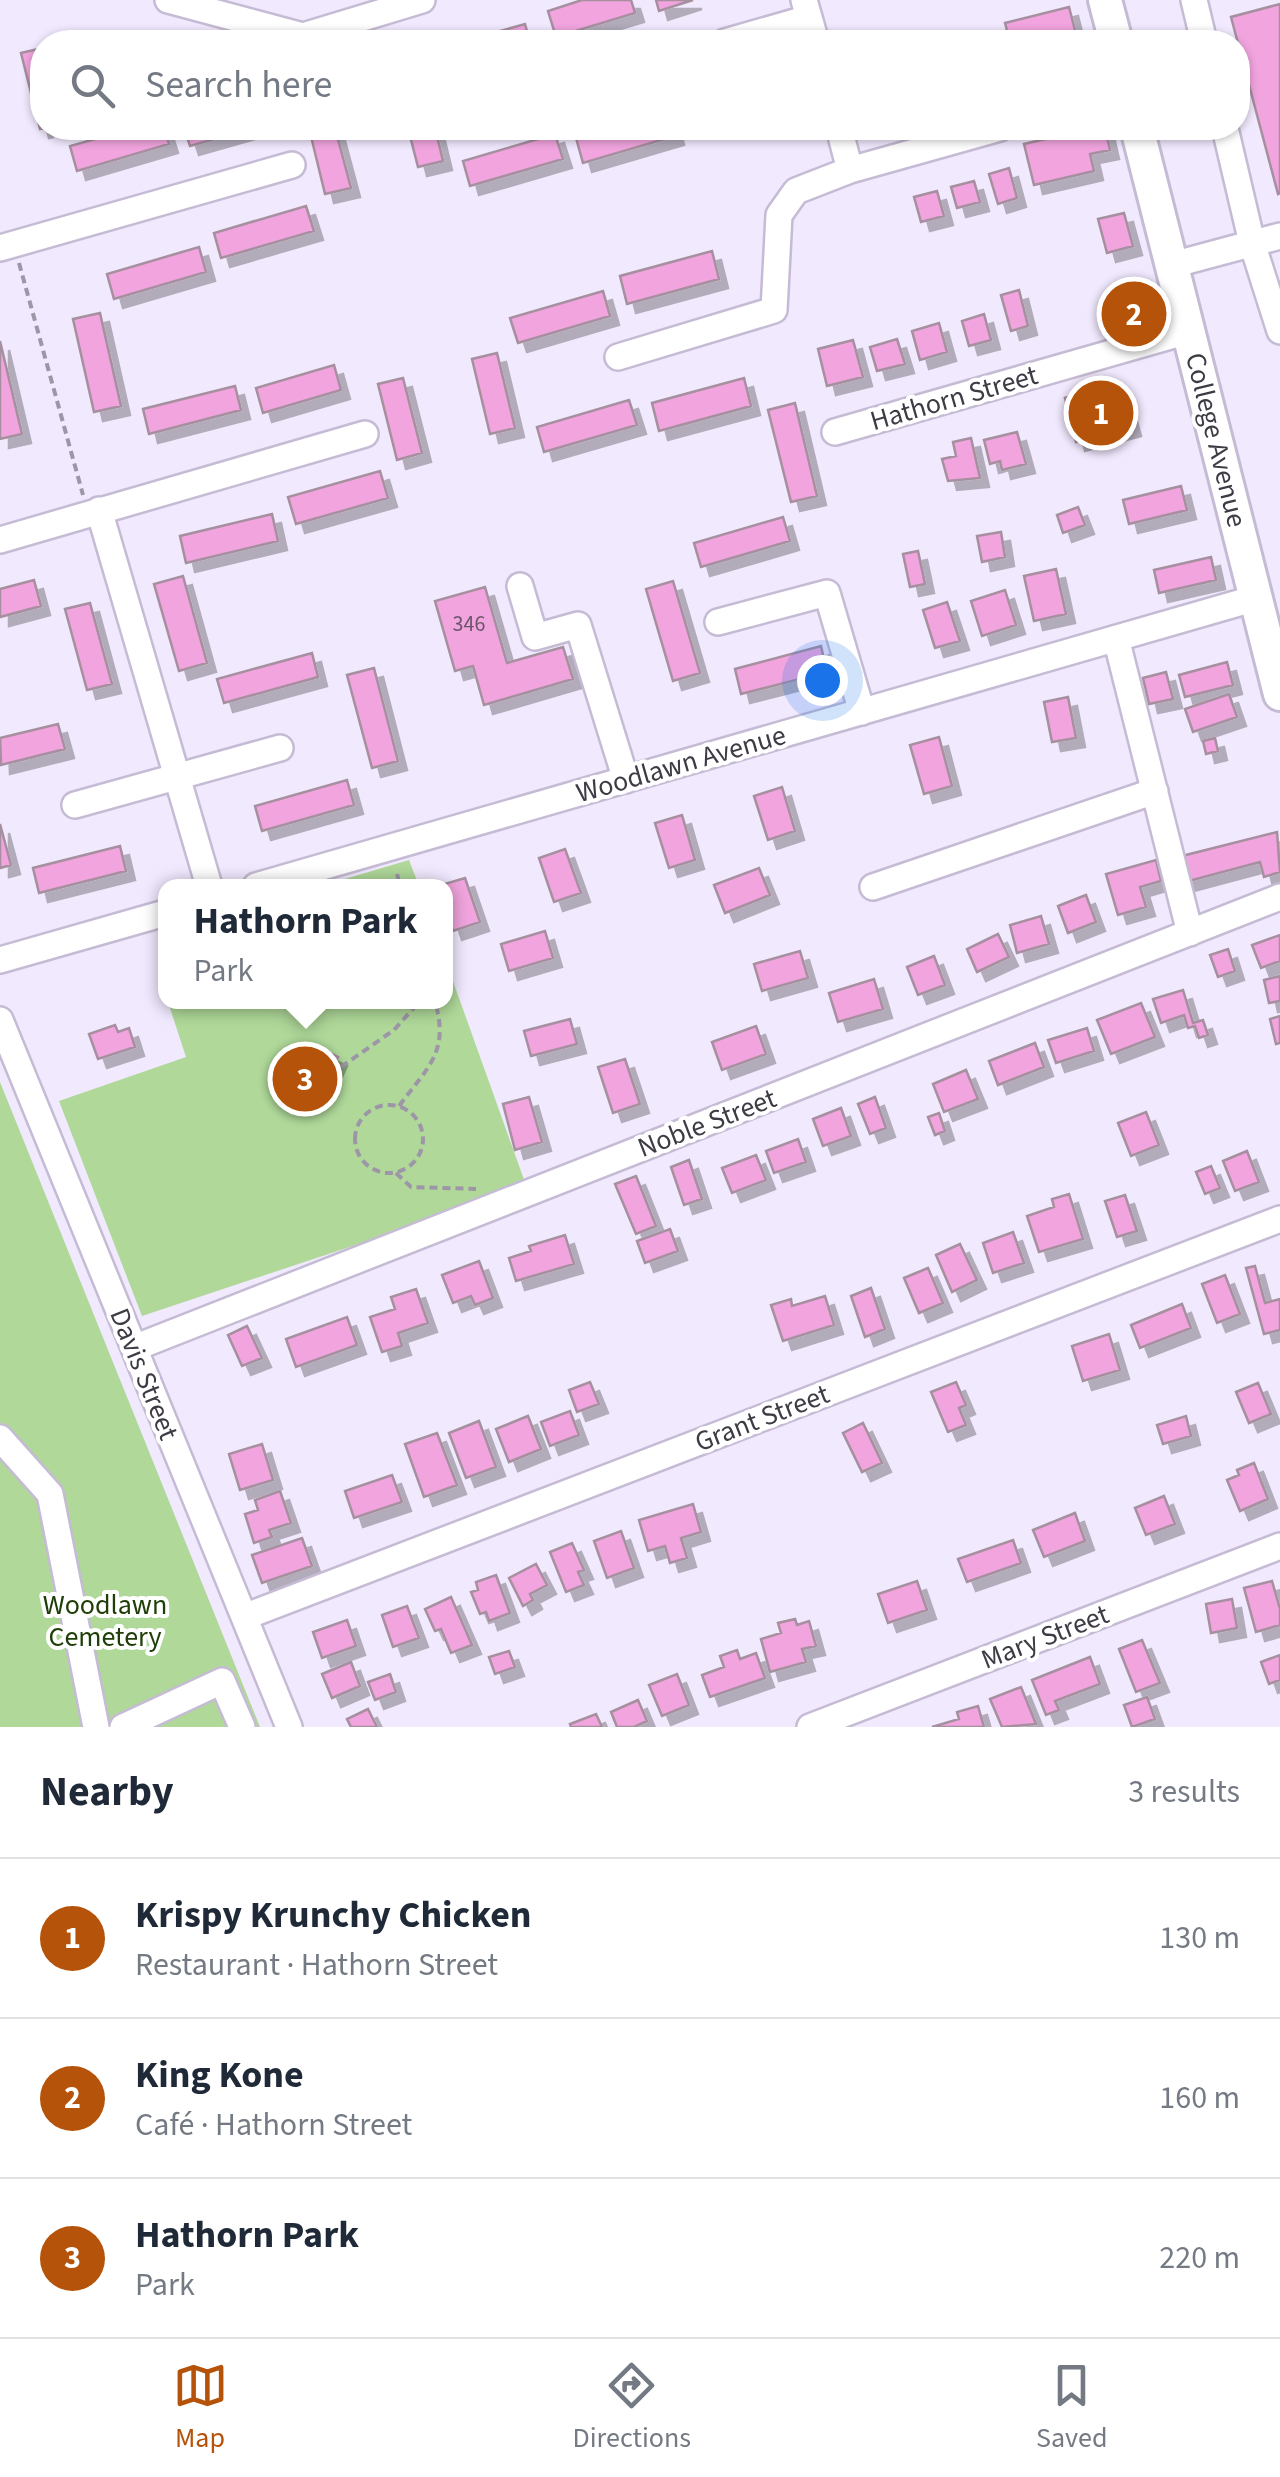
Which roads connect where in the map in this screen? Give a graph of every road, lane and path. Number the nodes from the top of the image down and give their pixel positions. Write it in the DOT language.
graph roads {
  1 [pos="168,0"];
  2 [pos="422,0"];
  3 [pos="1105,0"];
  4 [pos="1194,0"];
  5 [pos="810,20"];
  6 [pos="280,30"];
  7 [pos="323,30"];
  8 [pos="771,30"];
  9 [pos="1113,30"];
  10 [pos="1201,30"];
  11 [pos="842,140"];
  12 [pos="957,140"];
  13 [pos="1140,140"];
  14 [pos="1228,140"];
  15 [pos="292,165"];
  16 [pos="850,170"];
  17 [pos="1280,236"];
  18 [pos="1252,243"];
  19 [pos="7,246"];
  20 [pos="1172,265"];
  21 [pos="1188,331"];
  22 [pos="1280,331"];
  23 [pos="618,357"];
  24 [pos="836,432"];
  25 [pos="365,434"];
  26 [pos="94,512"];
  27 [pos="0,540"];
  28 [pos="520,586"];
  29 [pos="1268,595"];
  30 [pos="718,622"];
  31 [pos="1116,638"];
  32 [pos="1280,694"];
  33 [pos="862,712"];
  34 [pos="280,748"];
  35 [pos="176,777"];
  36 [pos="626,780"];
  37 [pos="1154,792"];
  38 [pos="75,805"];
  39 [pos="397,874"];
  40 [pos="207,879"];
  41 [pos="280,879"];
  42 [pos="398,879"];
  43 [pos="873,887"];
  44 [pos="1280,897"];
  45 [pos="158,915"];
  46 [pos="1190,933"];
  47 [pos="0,960"];
  48 [pos="413,1009"];
  49 [pos="436,1009"];
  50 [pos="0,1020"];
  51 [pos="341,1068"];
  52 [pos="399,1106"];
  53 [pos="396,1172"];
  54 [pos="486,1187"];
  55 [pos="1280,1220"];
  56 [pos="134,1348"];
  57 [pos="0,1438"];
  58 [pos="1280,1546"];
  59 [pos="244,1617"];
  60 [pos="96,1727"];
  61 [pos="123,1727"];
  62 [pos="242,1727"];
  63 [pos="289,1727"];
  64 [pos="810,1727"];
  1 -- 6 [label="street"];
  2 -- 7 [label="street"];
  3 -- 9 [label="main road"];
  4 -- 10 [label="street"];
  5 -- 8 [label="street"];
  11 -- 16 [label="street"];
  12 -- 16 [label="street"];
  13 -- 20 [label="main road, College Avenue"];
  14 -- 18 [label="street"];
  15 -- 19 [label="street"];
  16 -- 23 [label="street"];
  17 -- 18 [label="street"];
  18 -- 20 [label="street"];
  18 -- 22 [label="street"];
  19 -- 26 [label="path"];
  20 -- 21 [label="main road, College Avenue"];
  21 -- 24 [label="street, Hathorn Street"];
  21 -- 29 [label="main road, College Avenue"];
  25 -- 26 [label="street"];
  26 -- 27 [label="street"];
  26 -- 35 [label="street"];
  28 -- 36 [label="street"];
  29 -- 31 [label="street, Woodlawn Avenue"];
  29 -- 32 [label="main road, College Avenue"];
  30 -- 33 [label="street"];
  31 -- 33 [label="street, Woodlawn Avenue"];
  31 -- 37 [label="street"];
  33 -- 36 [label="street, Woodlawn Avenue"];
  34 -- 35 [label="street"];
  35 -- 38 [label="street"];
  35 -- 40 [label="street"];
  36 -- 41 [label="street, Woodlawn Avenue"];
  37 -- 43 [label="street"];
  37 -- 46 [label="street"];
  39 -- 42 [label="path"];
  44 -- 46 [label="street, Noble Street"];
  45 -- 47 [label="street"];
  46 -- 56 [label="street, Noble Street"];
  48 -- 51 [label="path"];
  49 -- 52 [label="path"];
  50 -- 56 [label="street, Davis Street"];
  52 -- 53 [label="path"];
  52 -- 53 [label="path"];
  53 -- 54 [label="path"];
  55 -- 59 [label="street, Grant Street"];
  56 -- 59 [label="street, Davis Street"];
  57 -- 60 [label="street"];
  58 -- 64 [label="street, Mary Street"];
  59 -- 63 [label="street, Davis Street"];
  61 -- 62 [label="street"];
}
